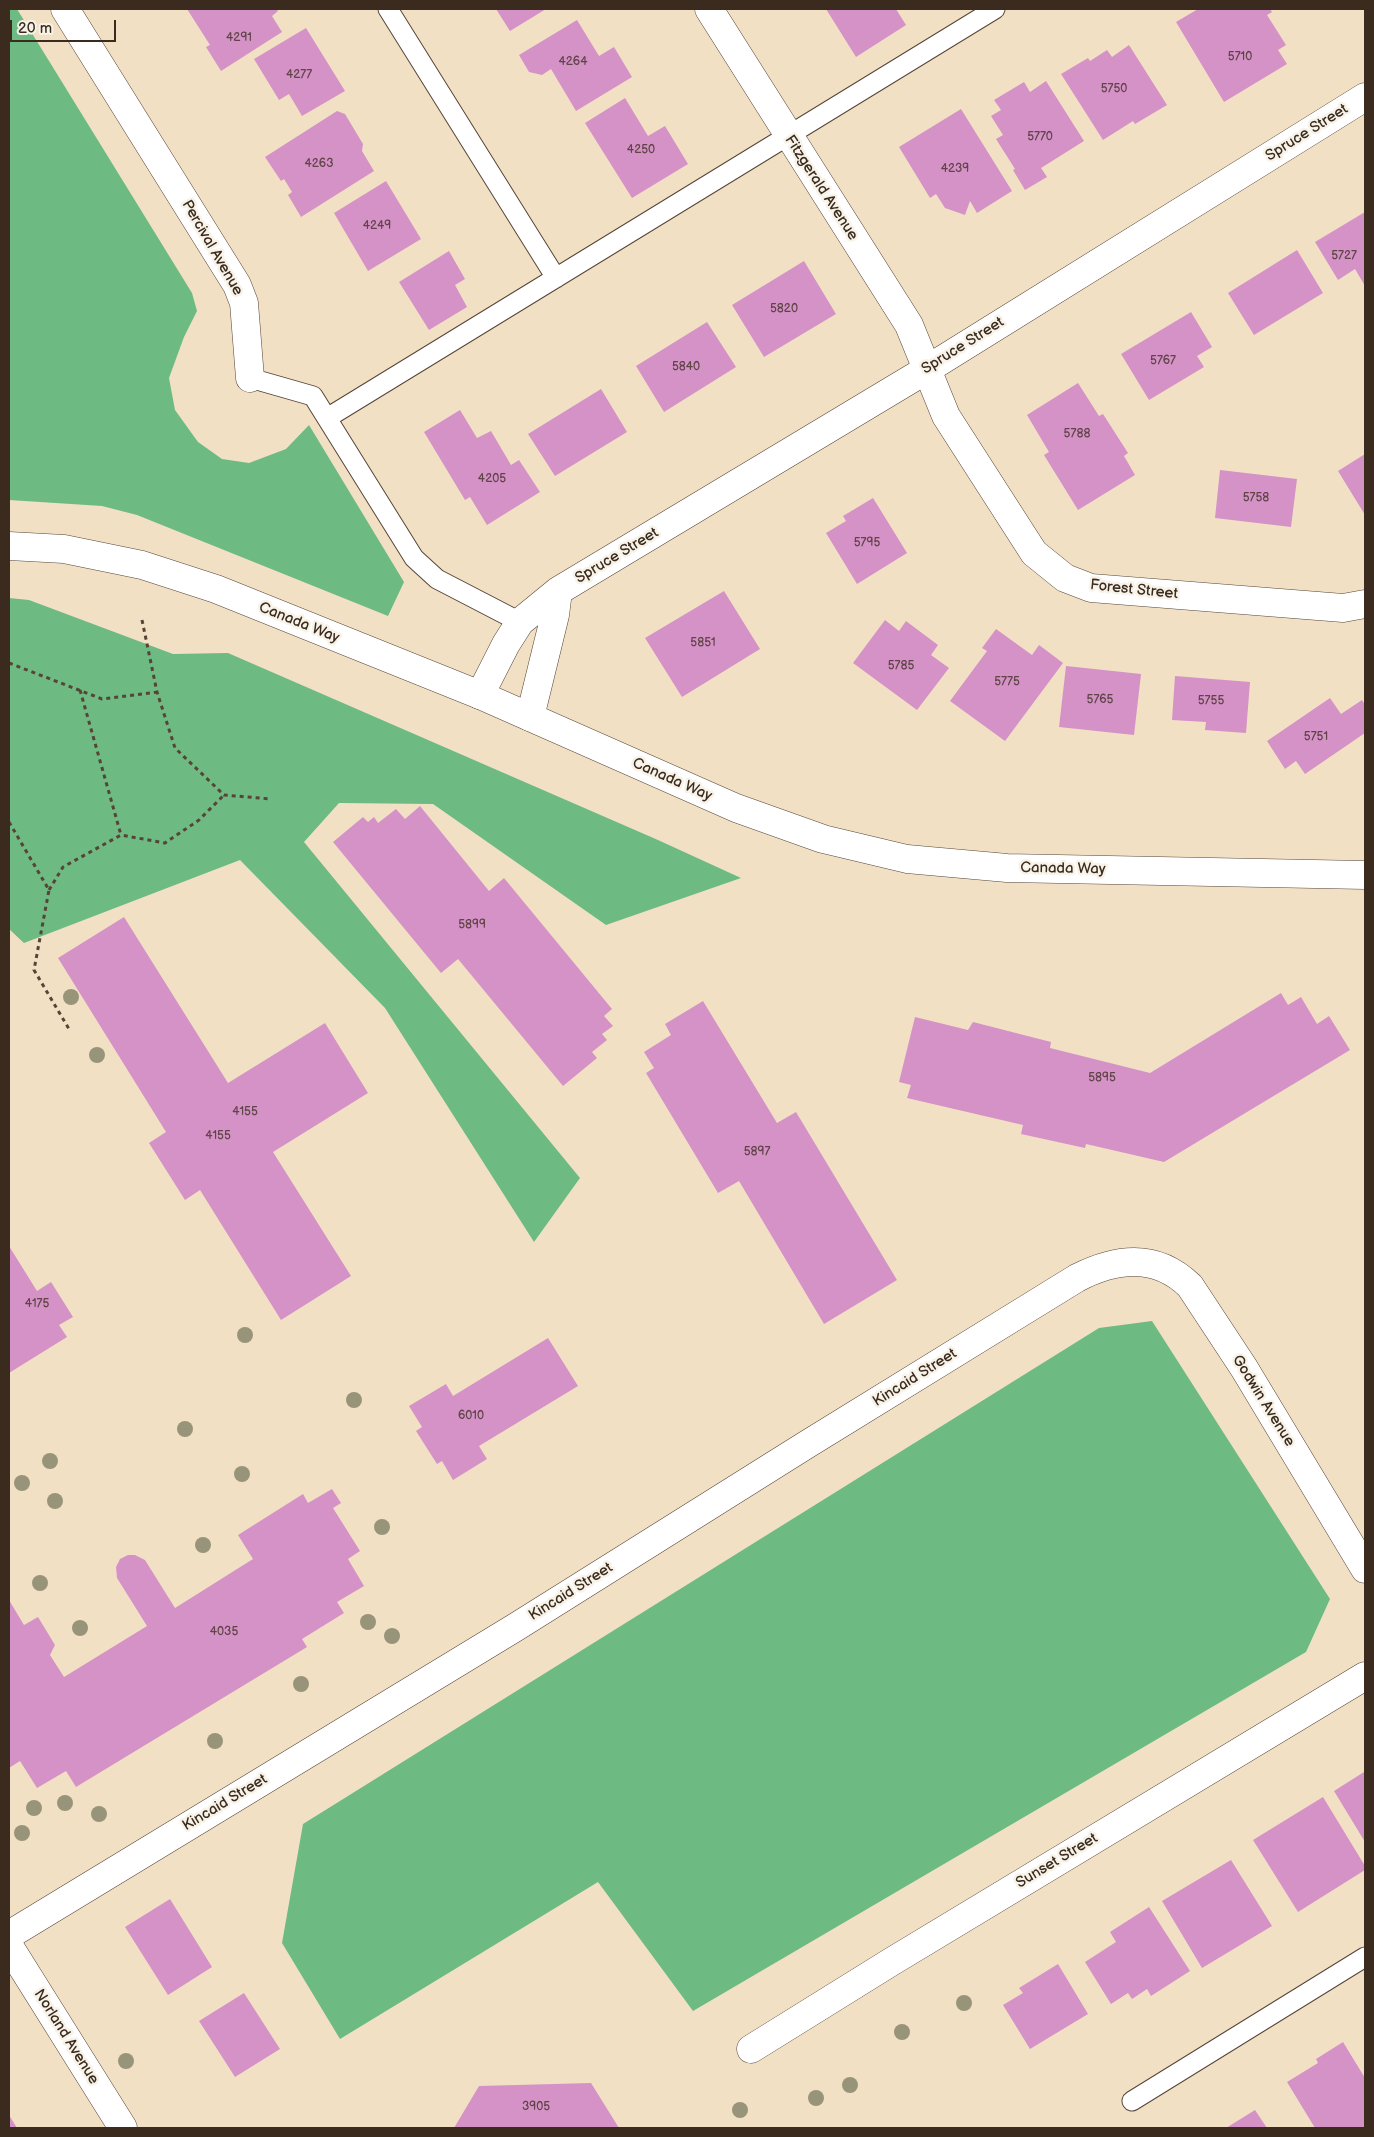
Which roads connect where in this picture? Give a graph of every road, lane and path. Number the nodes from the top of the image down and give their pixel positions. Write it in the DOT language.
graph roads {
  1 [pos="65,9"];
  2 [pos="388,9"];
  3 [pos="709,9"];
  4 [pos="995,9"];
  5 [pos="1365,97"];
  6 [pos="788,136"];
  7 [pos="556,278"];
  8 [pos="926,370"];
  9 [pos="250,378"];
  10 [pos="327,418"];
  11 [pos="9,546"];
  12 [pos="558,591"];
  13 [pos="1365,604"];
  14 [pos="142,620"];
  15 [pos="520,622"];
  16 [pos="9,663"];
  17 [pos="80,690"];
  18 [pos="157,692"];
  19 [pos="480,695"];
  20 [pos="530,717"];
  21 [pos="224,795"];
  22 [pos="271,799"];
  23 [pos="9,822"];
  24 [pos="121,835"];
  25 [pos="1365,875"];
  26 [pos="49,890"];
  27 [pos="69,1029"];
  28 [pos="1137,1261"];
  29 [pos="1365,1569"];
  30 [pos="1365,1676"];
  31 [pos="9,1935"];
  32 [pos="9,1946"];
  33 [pos="1365,1957"];
  34 [pos="751,2049"];
  35 [pos="1132,2101"];
  36 [pos="123,2128"];
  1 -- 9 [label="street, Percival Avenue"];
  2 -- 7 [label="lane"];
  3 -- 6 [label="street, Fitzgerald Avenue"];
  4 -- 6 [label="lane"];
  5 -- 8 [label="street, Spruce Street"];
  6 -- 7 [label="lane"];
  6 -- 8 [label="street, Fitzgerald Avenue"];
  7 -- 10 [label="lane"];
  8 -- 12 [label="street, Spruce Street"];
  8 -- 13 [label="street, Forest Street"];
  9 -- 10 [label="lane, Percival Avenue"];
  10 -- 15 [label="lane, Percival Avenue"];
  11 -- 19 [label="street, Canada Way"];
  12 -- 15 [label="street, Spruce Street"];
  12 -- 20 [label="street, Spruce Street"];
  14 -- 18 [label="path"];
  15 -- 19 [label="street, Spruce Street"];
  16 -- 17 [label="path"];
  17 -- 18 [label="path"];
  17 -- 24 [label="path"];
  18 -- 21 [label="path"];
  19 -- 20 [label="street, Canada Way"];
  20 -- 25 [label="street, Canada Way"];
  21 -- 22 [label="path"];
  21 -- 24 [label="path"];
  23 -- 26 [label="path"];
  24 -- 26 [label="path"];
  26 -- 27 [label="path"];
  28 -- 29 [label="street, Godwin Avenue"];
  28 -- 31 [label="street, Kincaid Street"];
  30 -- 34 [label="street, Sunset Street"];
  32 -- 36 [label="street, Norland Avenue"];
  33 -- 35 [label="lane"];
}
